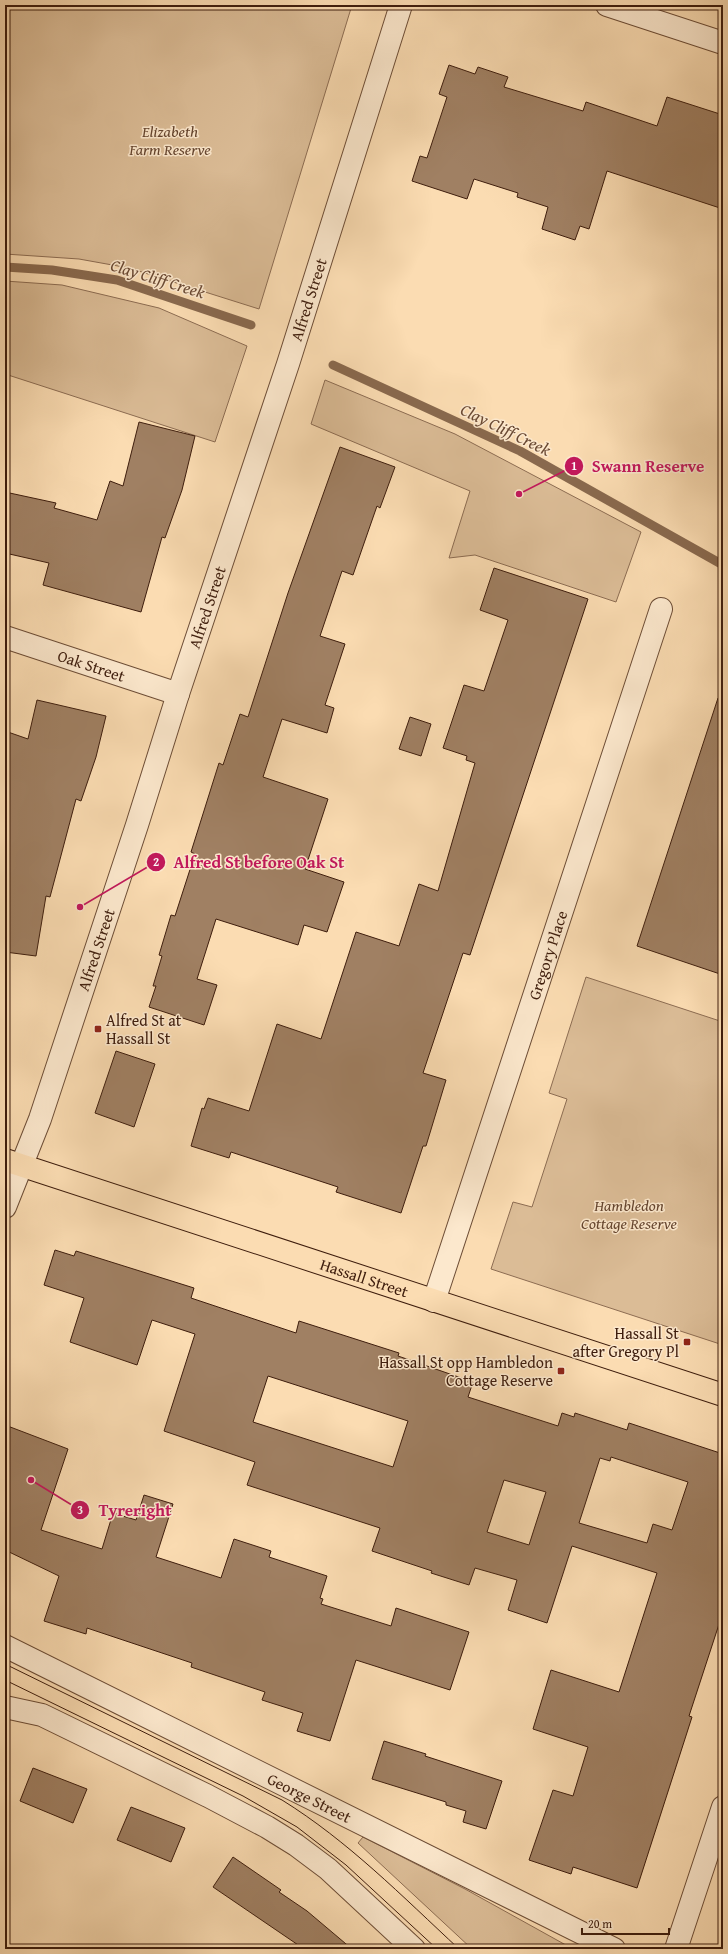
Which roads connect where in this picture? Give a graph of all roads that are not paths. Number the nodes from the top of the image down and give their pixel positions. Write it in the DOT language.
graph roads {
  1 [pos="401,5"];
  2 [pos="607,5"];
  3 [pos="723,43"];
  4 [pos="661,609"];
  5 [pos="5,637"];
  6 [pos="178,694"];
  7 [pos="14,1163"];
  8 [pos="5,1207"];
  9 [pos="434,1301"];
  10 [pos="723,1395"];
  11 [pos="5,1646"];
  12 [pos="5,1707"];
  13 [pos="723,1807"];
  14 [pos="414,1949"];
  15 [pos="614,1949"];
  16 [pos="676,1949"];
  1 -- 6 [label="street, Alfred Street"];
  2 -- 3 [label="street"];
  4 -- 9 [label="street, Gregory Place"];
  5 -- 6 [label="street, Oak Street"];
  6 -- 7 [label="street, Alfred Street"];
  7 -- 8 [label="street, Alfred Street"];
  7 -- 9 [label="main road, Hassall Street"];
  9 -- 10 [label="main road, Hassall Street"];
  11 -- 15 [label="street, George Street"];
  12 -- 14 [label="street"];
  13 -- 16 [label="street"];
}
